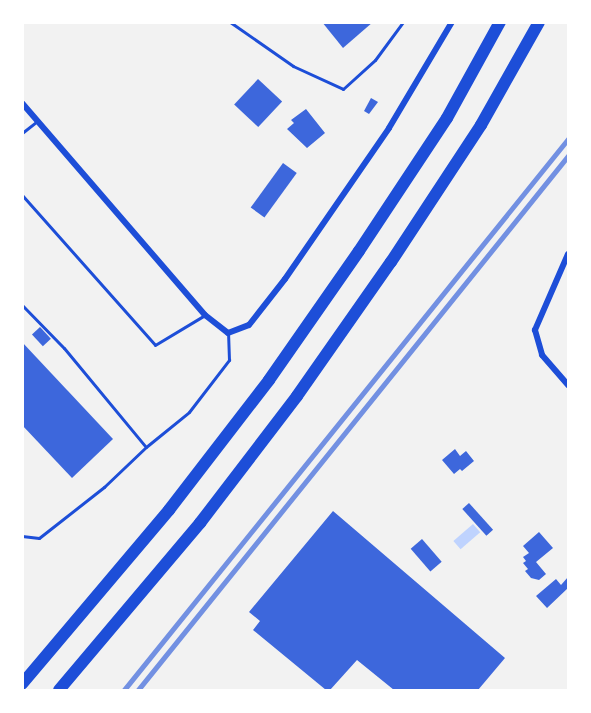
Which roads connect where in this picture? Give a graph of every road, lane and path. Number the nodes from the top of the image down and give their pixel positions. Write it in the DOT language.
graph roads {
  1 [pos="230,22"];
  2 [pos="404,22"];
  3 [pos="452,22"];
  4 [pos="500,22"];
  5 [pos="539,22"];
  6 [pos="22,103"];
  7 [pos="37,120"];
  8 [pos="22,133"];
  9 [pos="22,195"];
  10 [pos="568,254"];
  11 [pos="22,305"];
  12 [pos="205,315"];
  13 [pos="228,333"];
  14 [pos="568,386"];
  15 [pos="146,447"];
  16 [pos="22,536"];
  17 [pos="22,684"];
  18 [pos="59,690"];
  1 -- 2 [label="lane"];
  3 -- 13 [label="street"];
  4 -- 17 [label="highway"];
  5 -- 18 [label="highway"];
  6 -- 7 [label="street"];
  7 -- 8 [label="lane"];
  7 -- 12 [label="street"];
  9 -- 12 [label="lane"];
  10 -- 14 [label="street"];
  11 -- 15 [label="lane"];
  12 -- 13 [label="street"];
  13 -- 15 [label="lane"];
  15 -- 16 [label="lane"];
}
